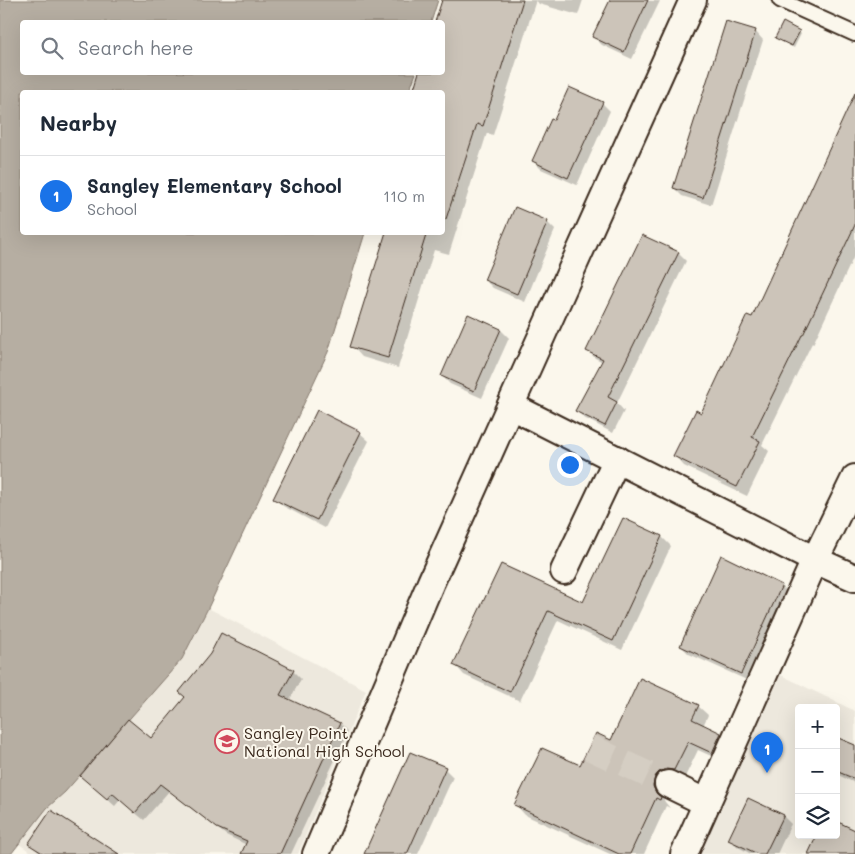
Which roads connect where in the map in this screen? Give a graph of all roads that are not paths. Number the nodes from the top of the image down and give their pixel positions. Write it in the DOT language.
graph roads {
  1 [pos="693,0"];
  2 [pos="780,0"];
  3 [pos="855,34"];
  4 [pos="511,406"];
  5 [pos="617,459"];
  6 [pos="855,478"];
  7 [pos="815,560"];
  8 [pos="564,571"];
  9 [pos="855,578"];
  10 [pos="668,784"];
  11 [pos="708,803"];
  12 [pos="316,854"];
  13 [pos="684,854"];
  1 -- 4 [label="street"];
  2 -- 3 [label="lane"];
  4 -- 5 [label="street"];
  4 -- 12 [label="street"];
  5 -- 7 [label="street"];
  5 -- 8 [label="street"];
  6 -- 7 [label="street"];
  7 -- 9 [label="street"];
  7 -- 11 [label="street"];
  10 -- 11 [label="street"];
  11 -- 13 [label="street"];
}
